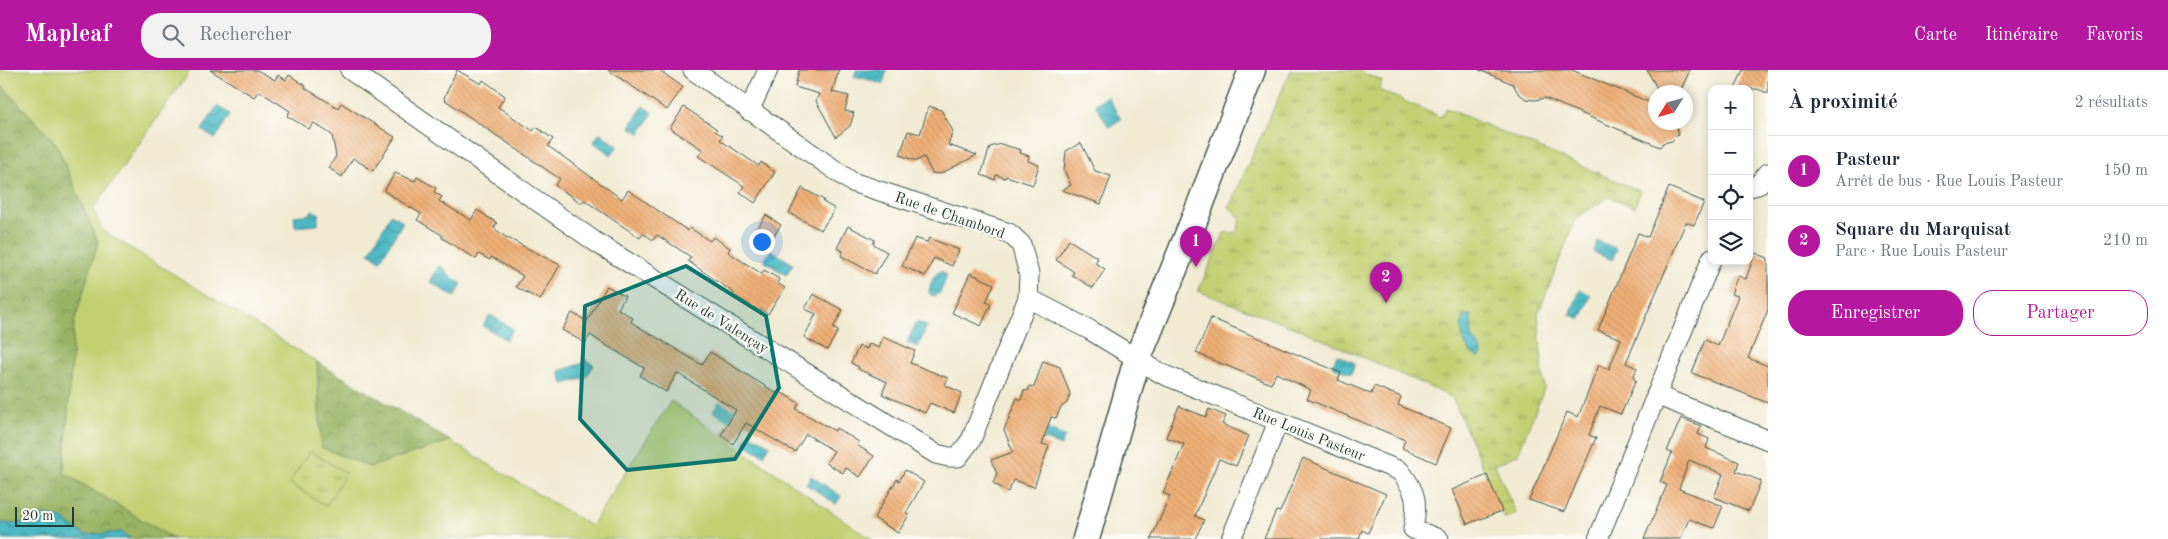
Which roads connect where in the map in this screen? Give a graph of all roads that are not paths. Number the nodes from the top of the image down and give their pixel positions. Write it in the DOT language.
graph roads {
  1 [pos="350,70"];
  2 [pos="693,70"];
  3 [pos="768,70"];
  4 [pos="1252,70"];
  5 [pos="749,111"];
  6 [pos="1768,173"];
  7 [pos="1753,185"];
  8 [pos="1709,265"];
  9 [pos="1028,298"];
  10 [pos="1137,360"];
  11 [pos="1656,395"];
  12 [pos="1278,422"];
  13 [pos="1768,440"];
  14 [pos="1409,534"];
  15 [pos="1086,539"];
  16 [pos="1231,539"];
  17 [pos="1439,539"];
  18 [pos="1598,539"];
  1 -- 9 [label="street, Rue de Valençay"];
  2 -- 5 [label="street, Rue de Chambord"];
  3 -- 5 [label="street"];
  4 -- 10 [label="main road"];
  5 -- 9 [label="street, Rue de Chambord"];
  6 -- 7 [label="street"];
  8 -- 11 [label="street"];
  9 -- 10 [label="street"];
  10 -- 12 [label="street, Rue Louis Pasteur"];
  10 -- 15 [label="main road"];
  11 -- 13 [label="street"];
  11 -- 18 [label="street"];
  12 -- 14 [label="street, Rue Louis Pasteur"];
  12 -- 16 [label="street"];
  14 -- 17 [label="street, Rue Louis Pasteur"];
}
